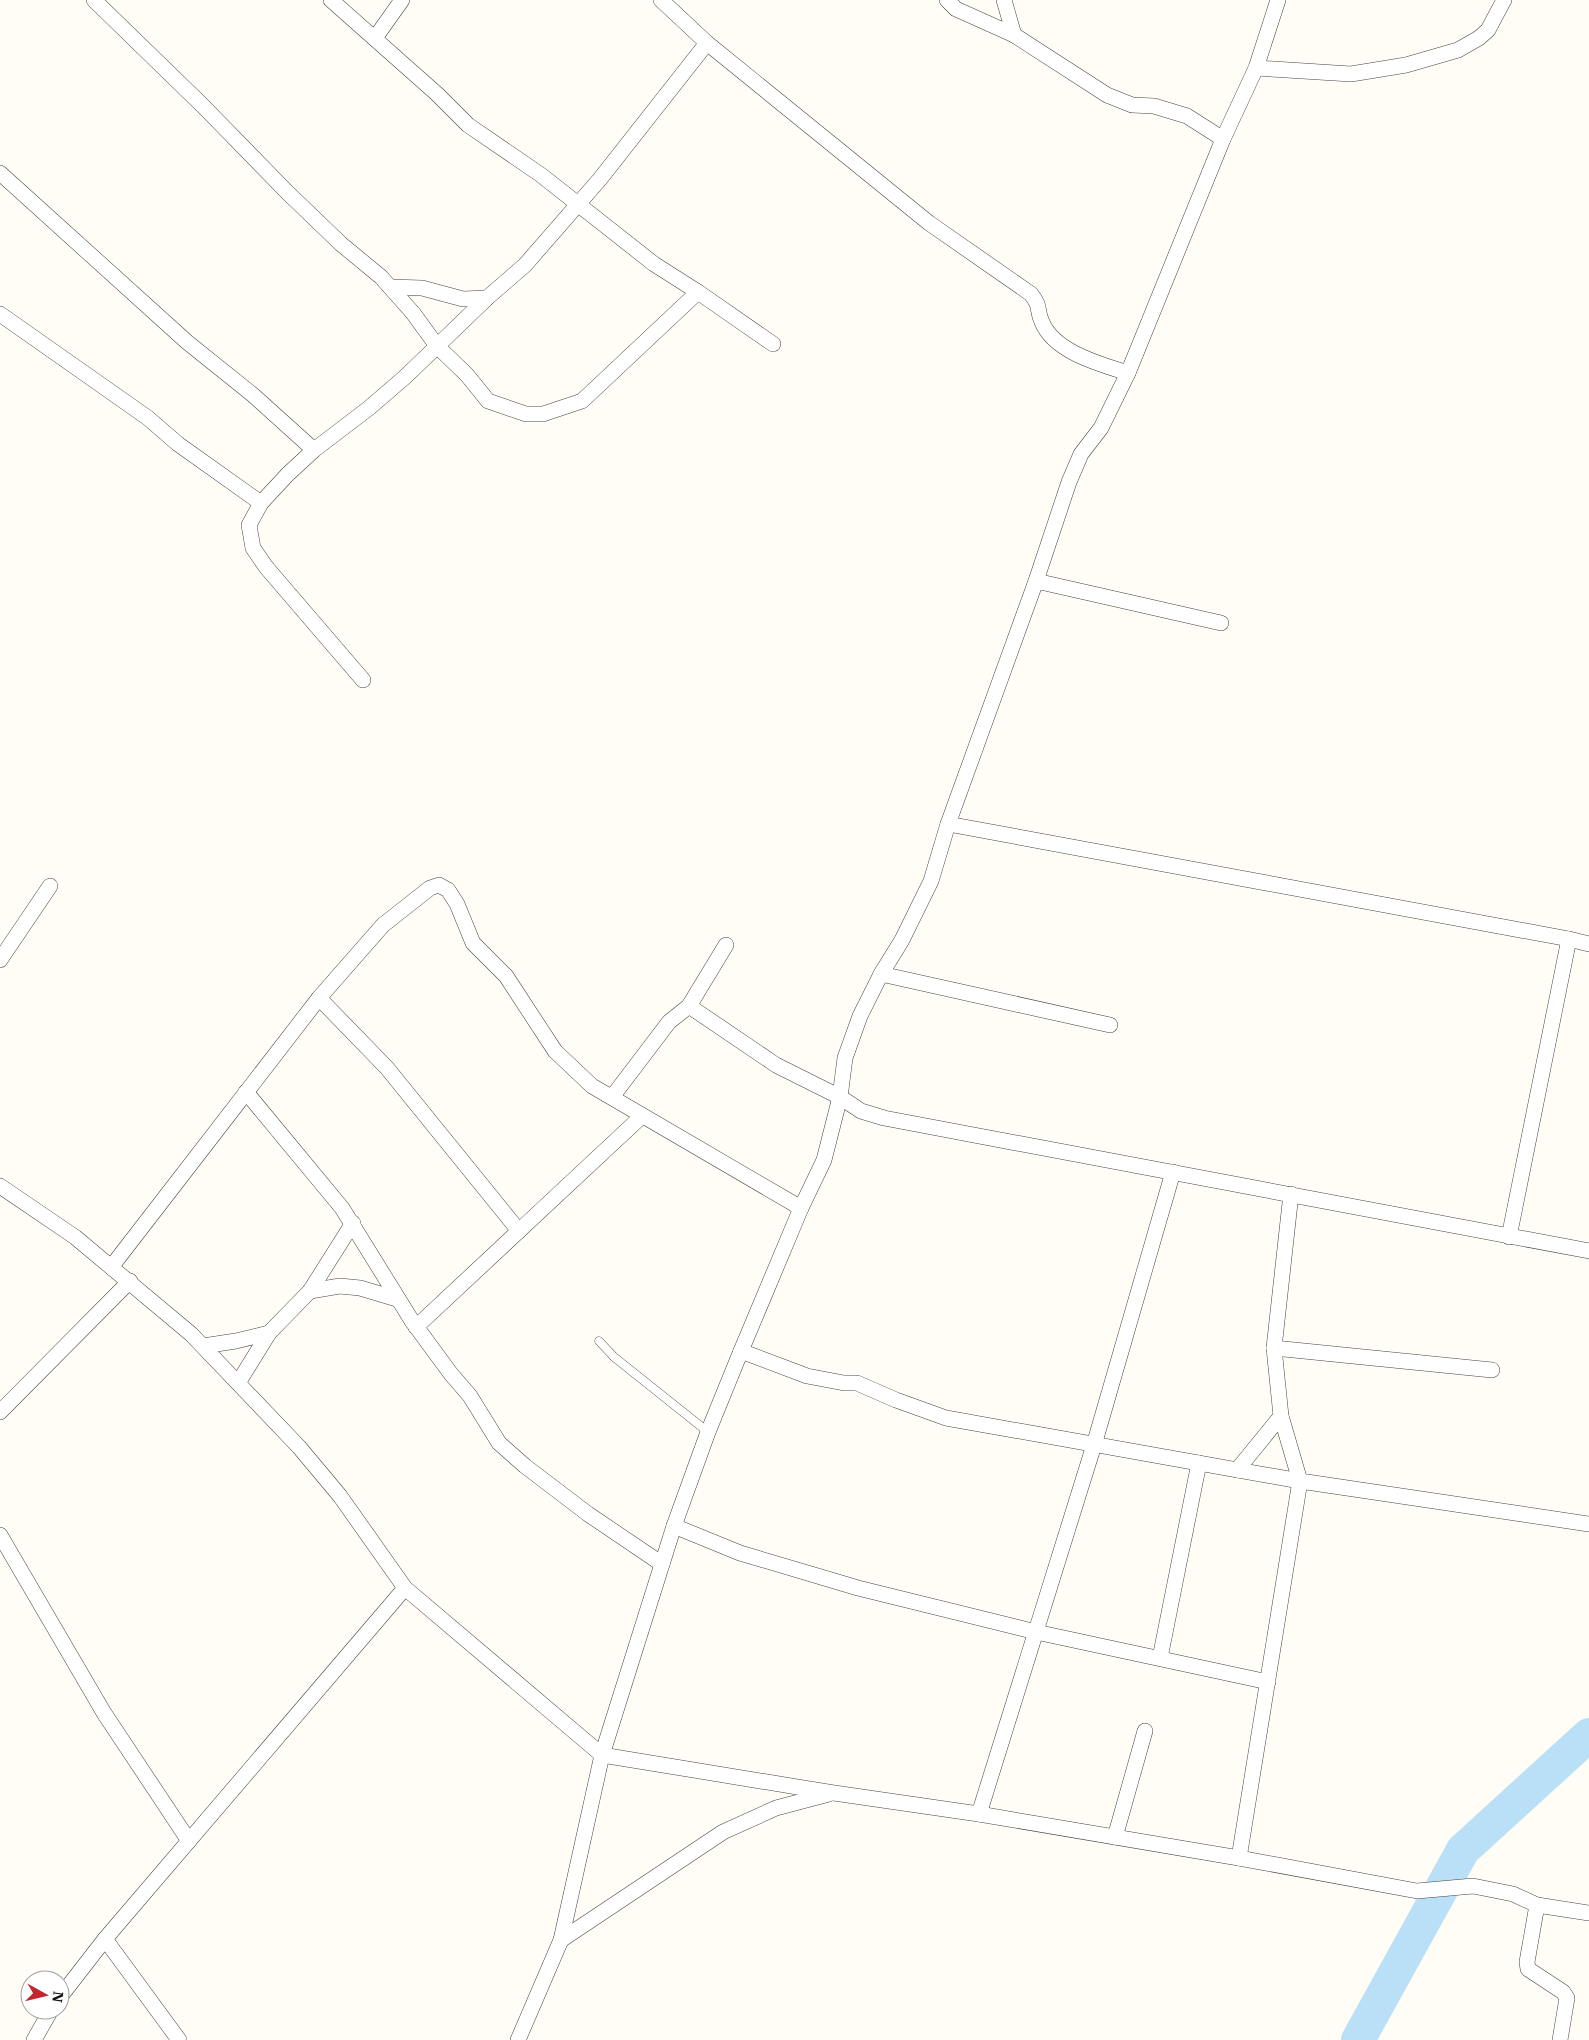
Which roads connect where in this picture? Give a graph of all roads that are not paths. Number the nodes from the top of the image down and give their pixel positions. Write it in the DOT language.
graph roads {
  1 [pos="94,0"];
  2 [pos="332,0"];
  3 [pos="402,0"];
  4 [pos="661,0"];
  5 [pos="947,0"];
  6 [pos="1004,0"];
  7 [pos="1278,0"];
  8 [pos="1504,0"];
  9 [pos="1014,35"];
  10 [pos="375,38"];
  11 [pos="707,43"];
  12 [pos="1256,68"];
  13 [pos="1223,139"];
  14 [pos="0,172"];
  15 [pos="579,204"];
  16 [pos="390,287"];
  17 [pos="698,292"];
  18 [pos="487,298"];
  19 [pos="0,314"];
  20 [pos="773,344"];
  21 [pos="437,346"];
  22 [pos="1128,372"];
  23 [pos="314,450"];
  24 [pos="261,503"];
  25 [pos="1036,581"];
  26 [pos="1221,623"];
  27 [pos="363,680"];
  28 [pos="948,824"];
  29 [pos="50,886"];
  30 [pos="1569,939"];
  31 [pos="1589,944"];
  32 [pos="726,945"];
  33 [pos="0,960"];
  34 [pos="880,974"];
  35 [pos="319,998"];
  36 [pos="689,1006"];
  37 [pos="1110,1025"];
  38 [pos="246,1092"];
  39 [pos="612,1097"];
  40 [pos="840,1097"];
  41 [pos="642,1116"];
  42 [pos="1173,1172"];
  43 [pos="0,1186"];
  44 [pos="1292,1194"];
  45 [pos="801,1208"];
  46 [pos="353,1223"];
  47 [pos="519,1231"];
  48 [pos="1509,1237"];
  49 [pos="1589,1251"];
  50 [pos="112,1266"];
  51 [pos="130,1281"];
  52 [pos="310,1291"];
  53 [pos="397,1299"];
  54 [pos="416,1327"];
  55 [pos="270,1334"];
  56 [pos="599,1341"];
  57 [pos="203,1346"];
  58 [pos="1274,1348"];
  59 [pos="740,1350"];
  60 [pos="1492,1370"];
  61 [pos="238,1383"];
  62 [pos="0,1412"];
  63 [pos="1281,1416"];
  64 [pos="708,1432"];
  65 [pos="1094,1446"];
  66 [pos="1199,1464"];
  67 [pos="1237,1470"];
  68 [pos="1300,1480"];
  69 [pos="1589,1524"];
  70 [pos="674,1526"];
  71 [pos="0,1535"];
  72 [pos="662,1564"];
  73 [pos="405,1588"];
  74 [pos="1036,1632"];
  75 [pos="1160,1658"];
  76 [pos="1268,1682"];
  77 [pos="1145,1731"];
  78 [pos="602,1755"];
  79 [pos="834,1793"];
  80 [pos="979,1814"];
  81 [pos="1115,1837"];
  82 [pos="189,1841"];
  83 [pos="1239,1858"];
  84 [pos="1537,1905"];
  85 [pos="1589,1913"];
  86 [pos="105,1939"];
  87 [pos="561,1940"];
  88 [pos="70,1984"];
  89 [pos="45,2020"];
  90 [pos="34,2040"];
  91 [pos="179,2040"];
  92 [pos="518,2040"];
  93 [pos="1560,2040"];
  1 -- 16 [label="street"];
  2 -- 10 [label="street"];
  3 -- 10 [label="street"];
  4 -- 11 [label="street"];
  5 -- 9 [label="street"];
  6 -- 9 [label="street"];
  7 -- 12 [label="street"];
  8 -- 12 [label="street"];
  9 -- 13 [label="street"];
  10 -- 15 [label="street"];
  11 -- 15 [label="street"];
  11 -- 22 [label="street"];
  12 -- 13 [label="street"];
  13 -- 22 [label="street"];
  14 -- 23 [label="street"];
  15 -- 17 [label="street"];
  15 -- 18 [label="street"];
  16 -- 18 [label="street"];
  16 -- 21 [label="street"];
  17 -- 20 [label="street"];
  17 -- 21 [label="street"];
  18 -- 21 [label="street"];
  19 -- 24 [label="street"];
  21 -- 23 [label="street"];
  22 -- 25 [label="street"];
  23 -- 24 [label="street"];
  24 -- 27 [label="street"];
  25 -- 26 [label="street"];
  25 -- 28 [label="street"];
  28 -- 30 [label="street"];
  28 -- 34 [label="street"];
  29 -- 33 [label="street"];
  30 -- 31 [label="street"];
  30 -- 48 [label="street"];
  32 -- 36 [label="street"];
  34 -- 37 [label="street"];
  34 -- 40 [label="street"];
  35 -- 38 [label="street"];
  35 -- 39 [label="street"];
  35 -- 47 [label="street"];
  36 -- 39 [label="street"];
  36 -- 40 [label="street"];
  38 -- 46 [label="street"];
  38 -- 50 [label="street"];
  39 -- 41 [label="street"];
  40 -- 42 [label="street"];
  40 -- 45 [label="street"];
  41 -- 45 [label="street"];
  41 -- 47 [label="street"];
  42 -- 44 [label="street"];
  42 -- 65 [label="street"];
  43 -- 50 [label="street"];
  44 -- 48 [label="street"];
  44 -- 58 [label="street"];
  45 -- 59 [label="street"];
  46 -- 52 [label="street"];
  46 -- 53 [label="street"];
  47 -- 54 [label="street"];
  48 -- 49 [label="street"];
  50 -- 51 [label="street"];
  51 -- 57 [label="street"];
  51 -- 62 [label="street"];
  52 -- 53 [label="street"];
  52 -- 55 [label="street"];
  53 -- 54 [label="street"];
  54 -- 72 [label="street"];
  55 -- 57 [label="street"];
  55 -- 61 [label="street"];
  56 -- 64 [label="lane"];
  57 -- 61 [label="street"];
  58 -- 60 [label="street"];
  58 -- 63 [label="street"];
  59 -- 64 [label="street"];
  59 -- 65 [label="street"];
  61 -- 73 [label="street"];
  63 -- 67 [label="street"];
  63 -- 68 [label="street"];
  64 -- 70 [label="street"];
  65 -- 66 [label="street"];
  65 -- 74 [label="street"];
  66 -- 67 [label="street"];
  66 -- 75 [label="street"];
  67 -- 68 [label="street"];
  68 -- 69 [label="street"];
  68 -- 76 [label="street"];
  70 -- 72 [label="street"];
  70 -- 74 [label="street"];
  71 -- 82 [label="street"];
  72 -- 78 [label="street"];
  73 -- 78 [label="street"];
  73 -- 82 [label="street"];
  74 -- 75 [label="street"];
  74 -- 80 [label="street"];
  75 -- 76 [label="street"];
  76 -- 83 [label="street"];
  77 -- 81 [label="street"];
  78 -- 79 [label="street"];
  78 -- 87 [label="street"];
  79 -- 80 [label="street"];
  79 -- 87 [label="street"];
  80 -- 81 [label="street"];
  81 -- 83 [label="street"];
  82 -- 86 [label="street"];
  83 -- 84 [label="street"];
  84 -- 85 [label="street"];
  84 -- 93 [label="street"];
  86 -- 88 [label="street"];
  86 -- 91 [label="street"];
  87 -- 92 [label="street"];
  89 -- 90 [label="street"];
}
